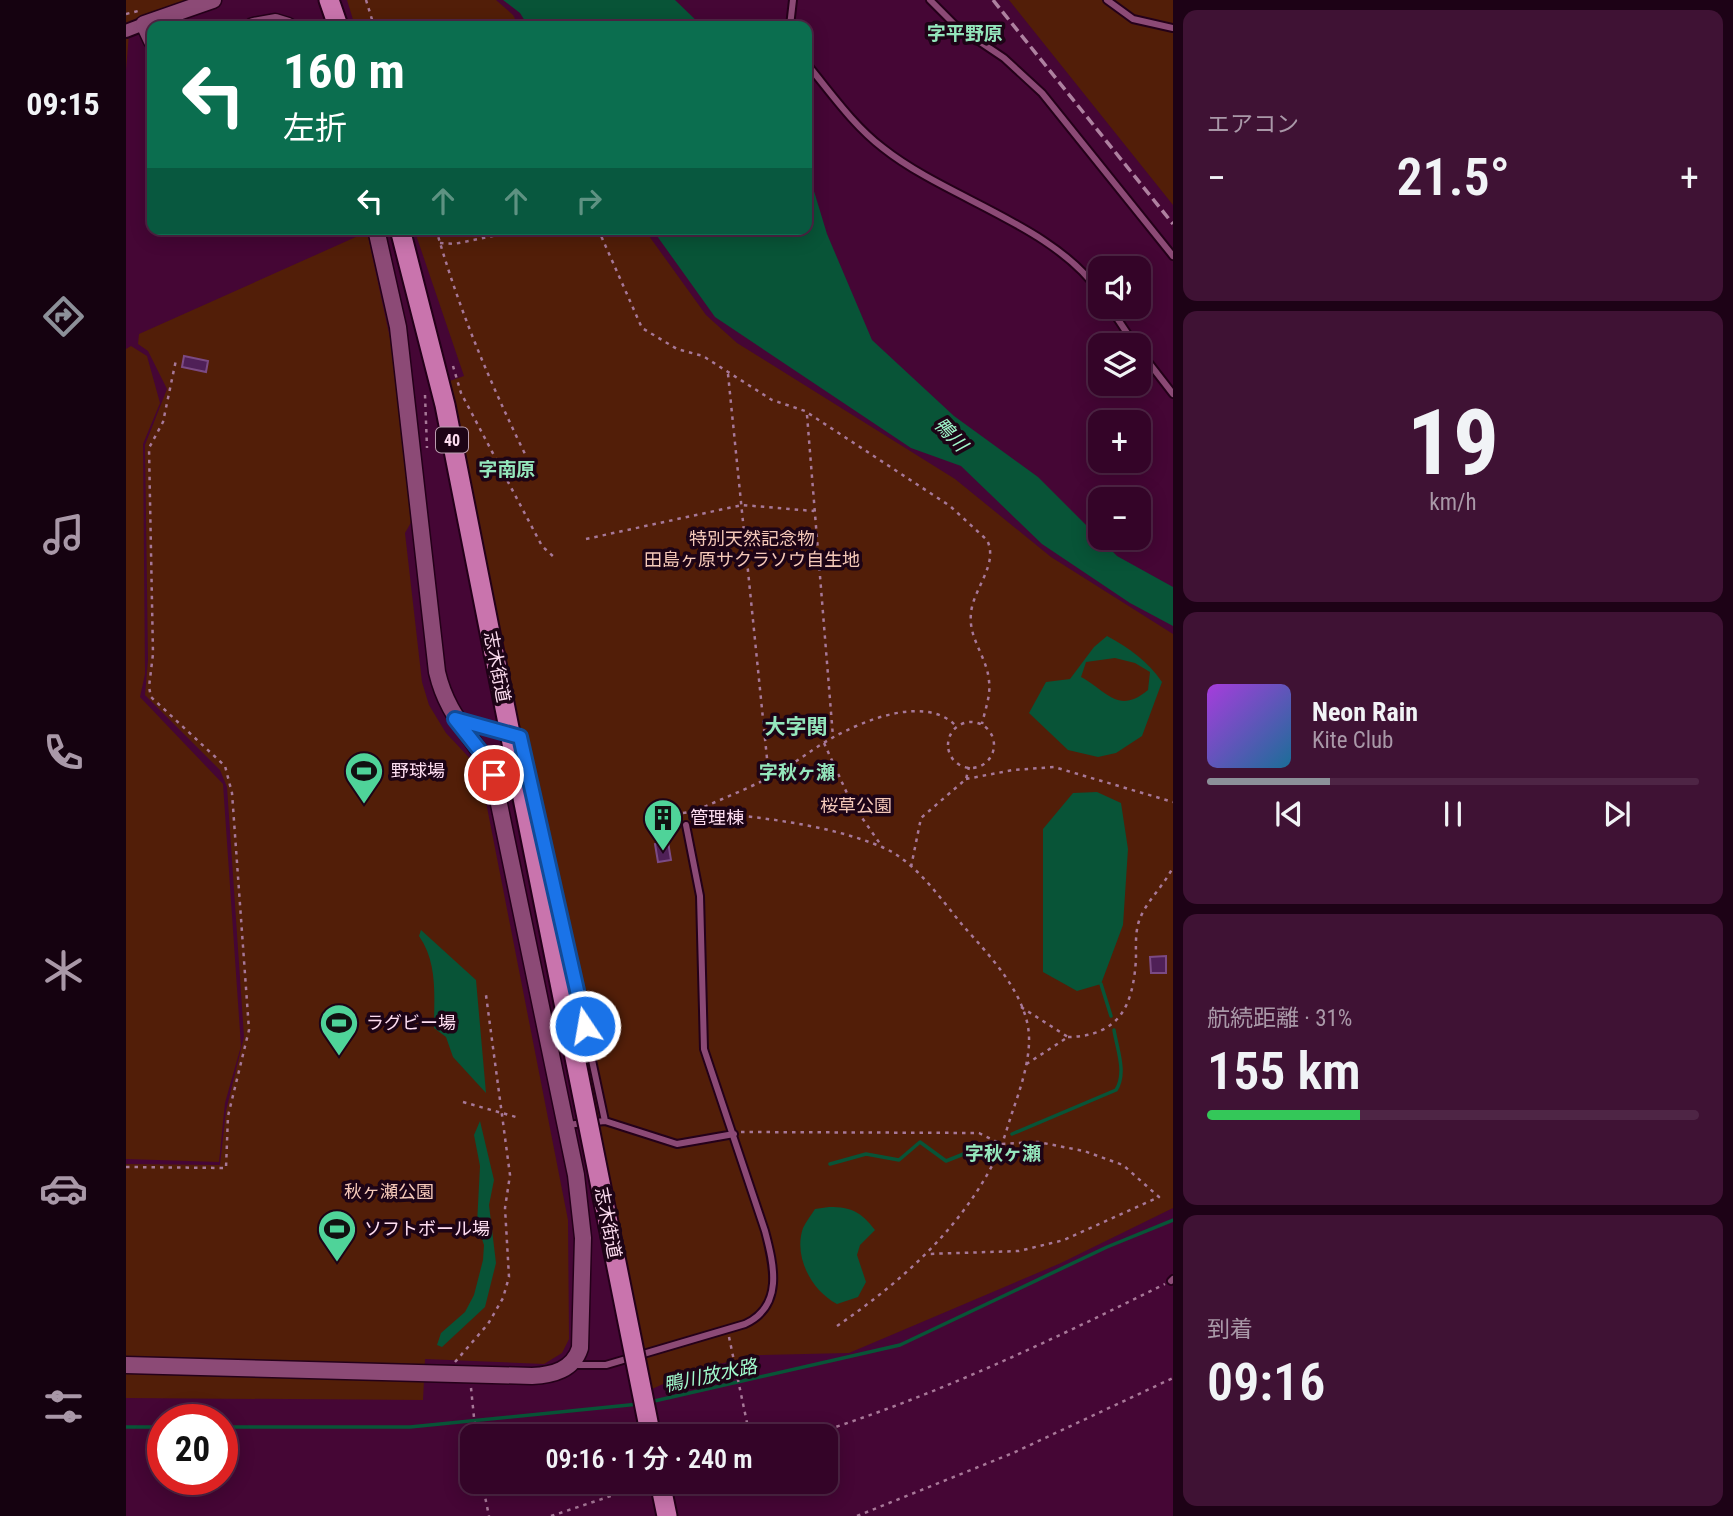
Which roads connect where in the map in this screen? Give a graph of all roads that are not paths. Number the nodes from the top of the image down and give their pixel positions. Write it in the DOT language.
graph roads {
  1 [pos="213,0"];
  2 [pos="329,0"];
  3 [pos="793,0"];
  4 [pos="930,0"];
  5 [pos="1107,0"];
  6 [pos="141,17"];
  7 [pos="336,21"];
  8 [pos="791,21"];
  9 [pos="1173,28"];
  10 [pos="147,30"];
  11 [pos="126,31"];
  12 [pos="812,70"];
  13 [pos="377,235"];
  14 [pos="402,235"];
  15 [pos="1173,256"];
  16 [pos="1088,278"];
  17 [pos="1151,366"];
  18 [pos="1173,394"];
  19 [pos="455,719"];
  20 [pos="686,825"];
  21 [pos="605,1121"];
  22 [pos="566,1125"];
  23 [pos="734,1134"];
  24 [pos="126,1365"];
  25 [pos="570,1365"];
  26 [pos="648,1424"];
  27 [pos="662,1494"];
  28 [pos="667,1516"];
  1 -- 6 [label="street"];
  2 -- 7 [label="main road"];
  3 -- 8 [label="lane"];
  4 -- 15 [label="lane"];
  5 -- 9 [label="lane"];
  6 -- 10 [label="street"];
  6 -- 11 [label="street"];
  12 -- 16 [label="lane"];
  13 -- 19 [label="street"];
  14 -- 26 [label="main road, 志木街道 / 40, bridge"];
  17 -- 18 [label="lane"];
  19 -- 21 [label="lane"];
  19 -- 22 [label="street"];
  20 -- 23 [label="lane"];
  21 -- 22 [label="lane"];
  21 -- 23 [label="lane"];
  22 -- 25 [label="street"];
  23 -- 25 [label="lane"];
  24 -- 25 [label="street"];
  27 -- 28 [label="main road"];
}
